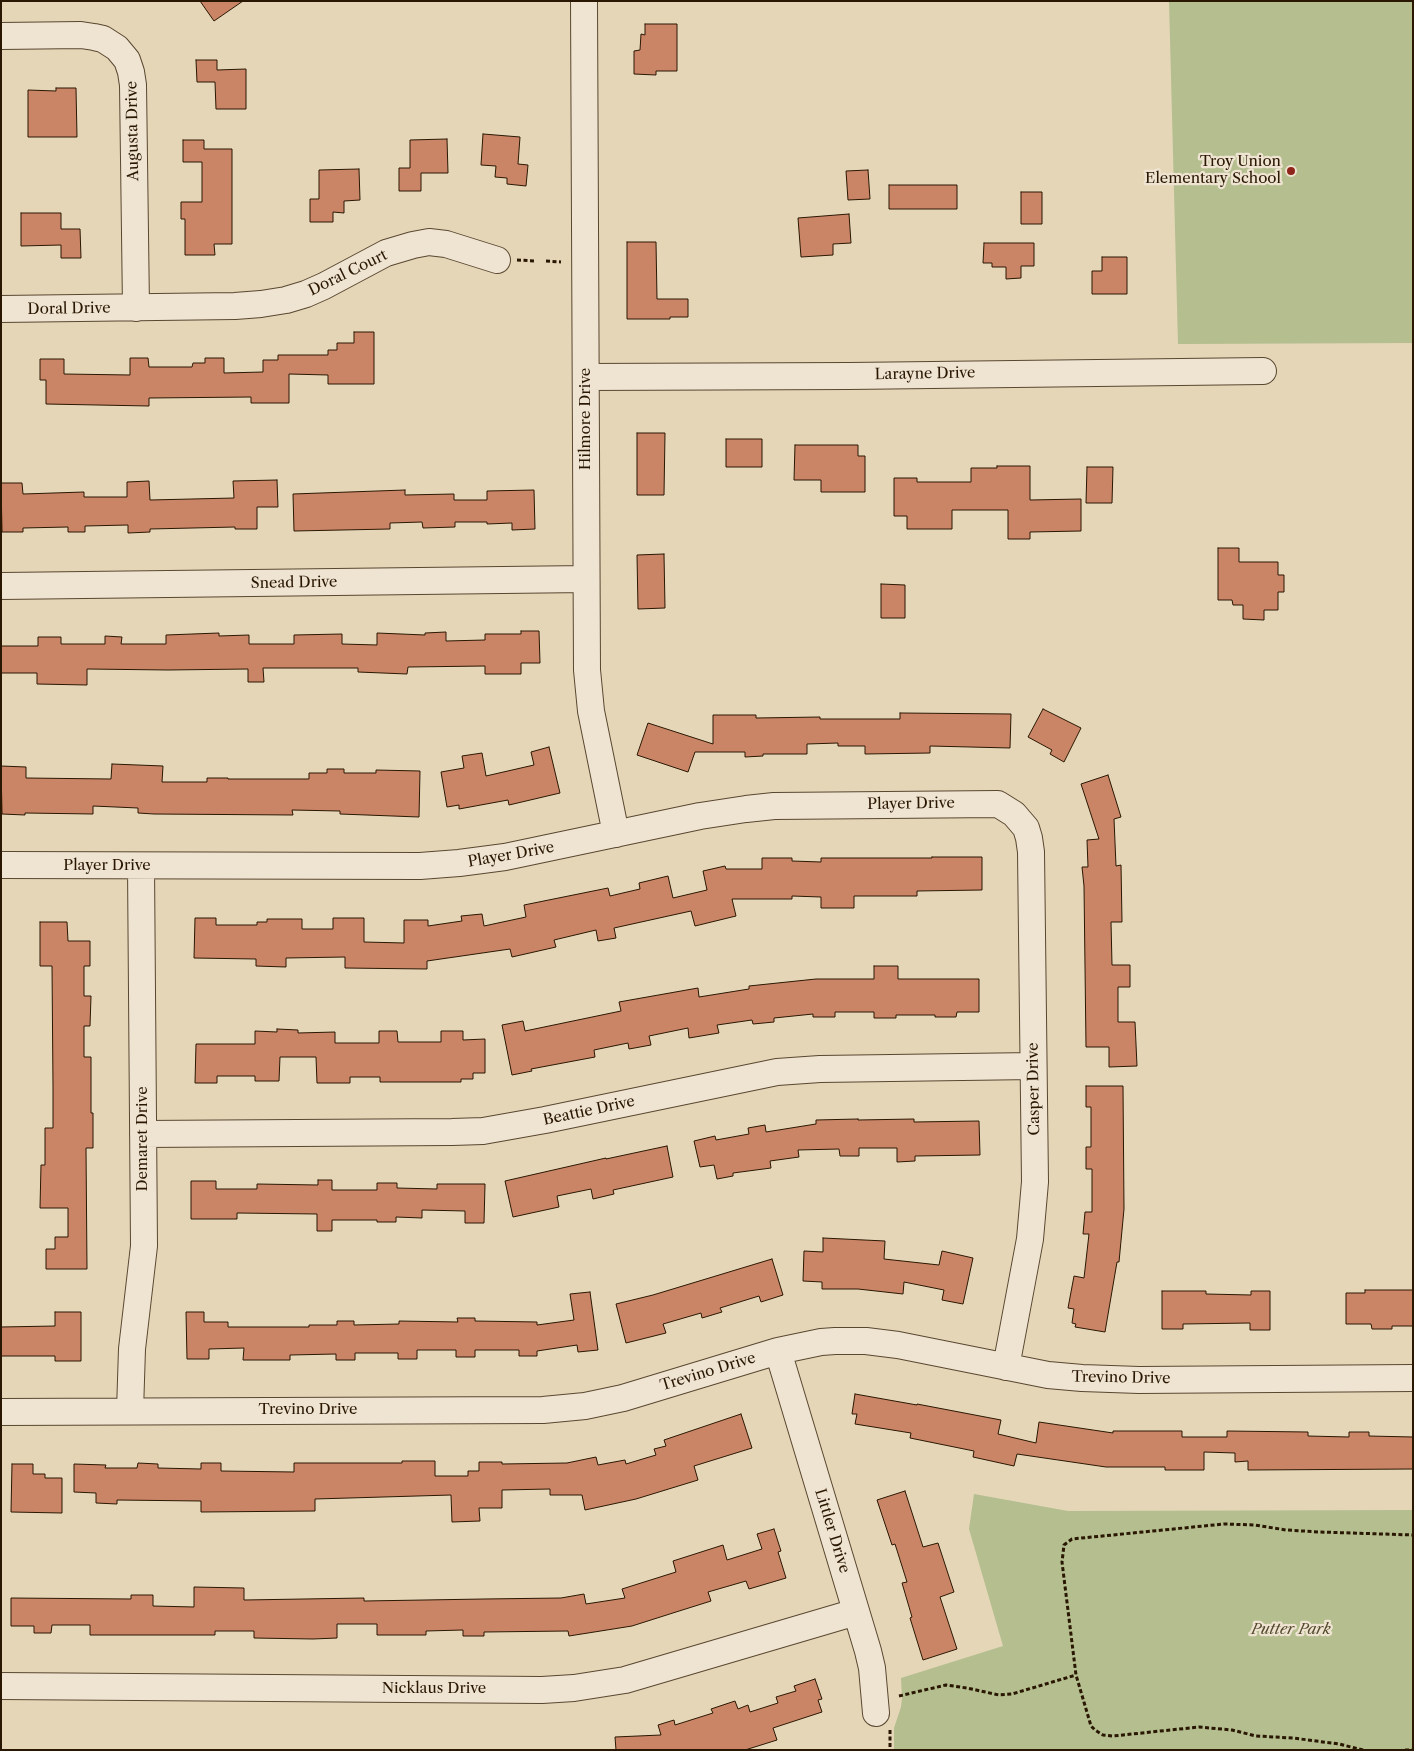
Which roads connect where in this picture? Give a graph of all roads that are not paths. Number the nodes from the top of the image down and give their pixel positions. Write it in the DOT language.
graph roads {
  1 [pos="584,1"];
  2 [pos="1,36"];
  3 [pos="496,260"];
  4 [pos="136,308"];
  5 [pos="1,309"];
  6 [pos="1264,370"];
  7 [pos="586,377"];
  8 [pos="586,579"];
  9 [pos="1,586"];
  10 [pos="1014,814"];
  11 [pos="616,834"];
  12 [pos="1,865"];
  13 [pos="141,866"];
  14 [pos="1034,1066"];
  15 [pos="143,1134"];
  16 [pos="778,1351"];
  17 [pos="1006,1367"];
  18 [pos="1413,1378"];
  19 [pos="130,1411"];
  20 [pos="1,1412"];
  21 [pos="856,1612"];
  22 [pos="1,1686"];
  23 [pos="876,1713"];
  1 -- 7 [label="street, Hilmore Drive"];
  2 -- 4 [label="street, Augusta Drive"];
  3 -- 4 [label="street, Doral Court"];
  4 -- 5 [label="street, Doral Drive"];
  6 -- 7 [label="street, Larayne Drive"];
  7 -- 8 [label="street, Hilmore Drive"];
  8 -- 9 [label="street, Snead Drive"];
  8 -- 11 [label="street, Hilmore Drive"];
  10 -- 11 [label="street, Player Drive"];
  10 -- 14 [label="street, Casper Drive"];
  11 -- 13 [label="street, Player Drive"];
  12 -- 13 [label="street, Player Drive"];
  13 -- 15 [label="street, Demaret Drive"];
  14 -- 15 [label="street, Beattie Drive"];
  14 -- 17 [label="street, Casper Drive"];
  15 -- 19 [label="street, Demaret Drive"];
  16 -- 17 [label="street, Trevino Drive"];
  16 -- 19 [label="street, Trevino Drive"];
  16 -- 21 [label="street, Littler Drive"];
  17 -- 18 [label="street, Trevino Drive"];
  19 -- 20 [label="street, Trevino Drive"];
  21 -- 22 [label="street, Nicklaus Drive"];
  21 -- 23 [label="street, Littler Drive"];
}
